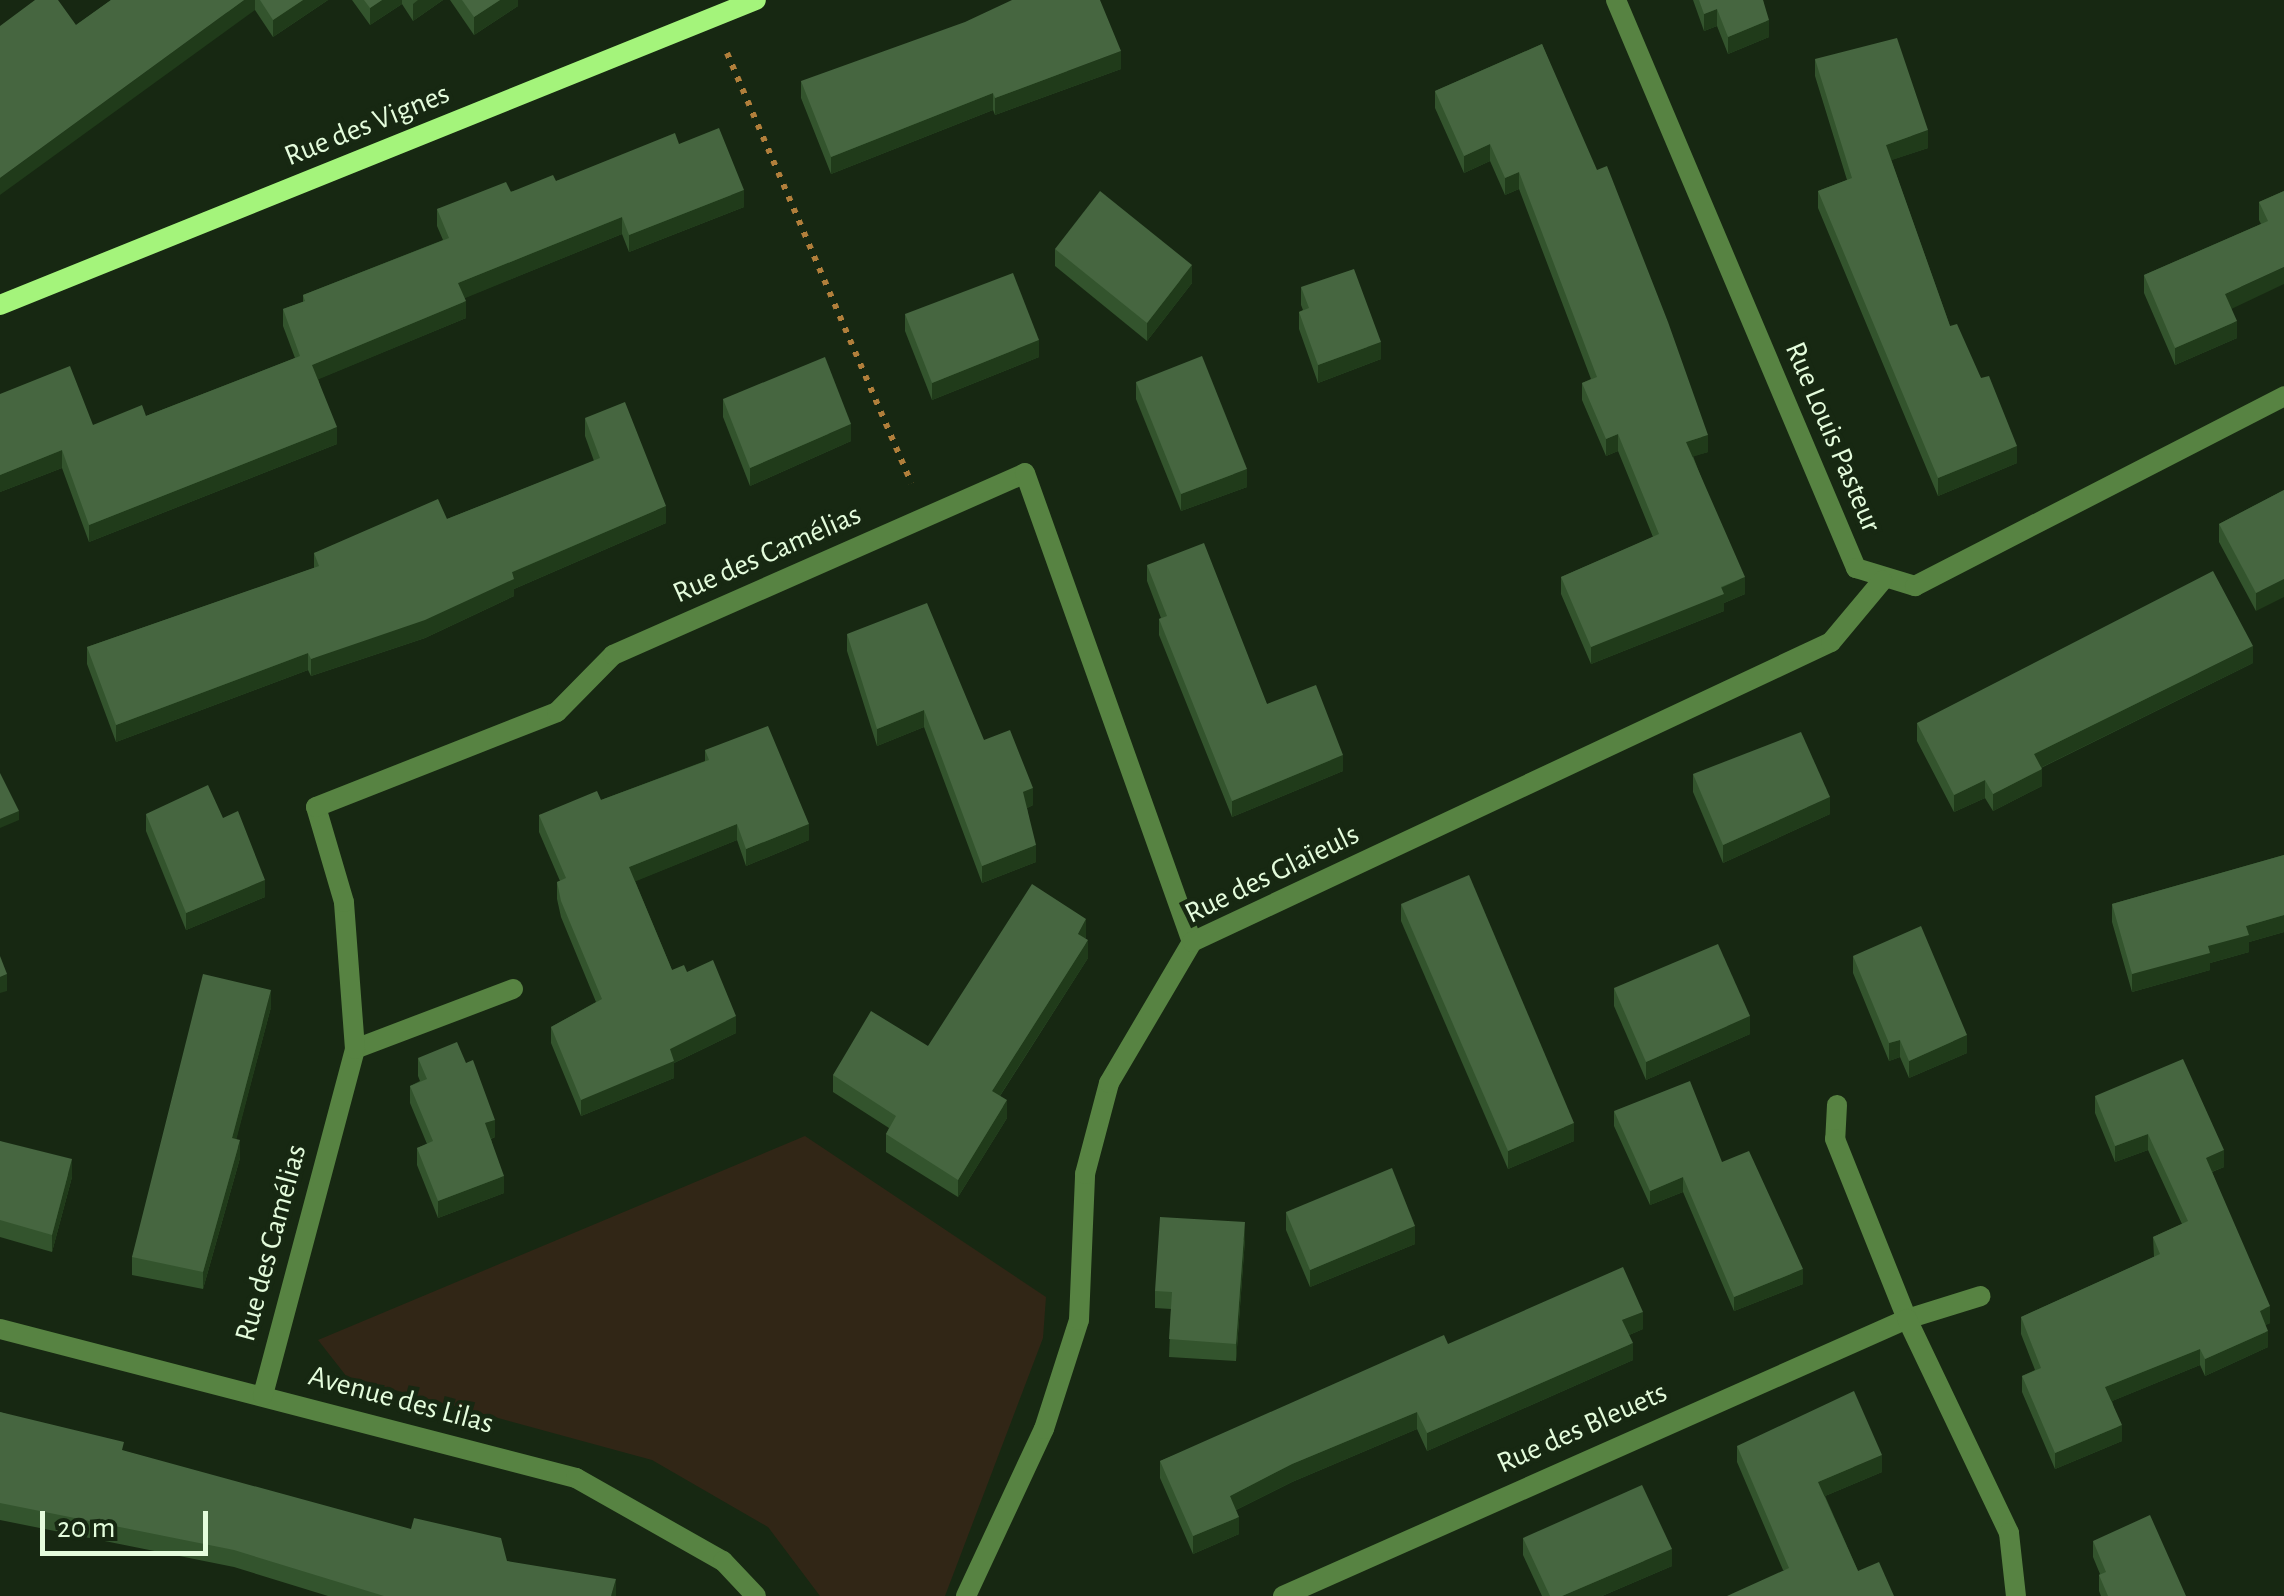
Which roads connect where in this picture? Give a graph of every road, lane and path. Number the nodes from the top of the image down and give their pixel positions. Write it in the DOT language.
graph roads {
  1 [pos="1616,0"];
  2 [pos="748,3"];
  3 [pos="0,305"];
  4 [pos="2284,396"];
  5 [pos="926,518"];
  6 [pos="1882,581"];
  7 [pos="1192,942"];
  8 [pos="514,990"];
  9 [pos="355,1050"];
  10 [pos="1837,1104"];
  11 [pos="1982,1296"];
  12 [pos="1907,1318"];
  13 [pos="0,1328"];
  14 [pos="264,1395"];
  15 [pos="756,1596"];
  16 [pos="966,1596"];
  17 [pos="1283,1596"];
  18 [pos="2016,1596"];
  1 -- 6 [label="street, Rue Louis Pasteur"];
  2 -- 3 [label="street, Rue des Vignes"];
  2 -- 5 [label="path"];
  4 -- 6 [label="street"];
  5 -- 7 [label="street, Rue des Camélias"];
  5 -- 9 [label="street, Rue des Camélias"];
  6 -- 7 [label="street, Rue des Glaïeuls"];
  7 -- 16 [label="street, Rue des Glaïeuls"];
  8 -- 9 [label="street"];
  9 -- 14 [label="street, Rue des Camélias"];
  10 -- 12 [label="street"];
  11 -- 12 [label="street, Rue des Bleuets"];
  12 -- 17 [label="street, Rue des Bleuets"];
  12 -- 18 [label="street"];
  13 -- 14 [label="street, Avenue des Lilas"];
  14 -- 15 [label="street, Avenue des Lilas"];
}
